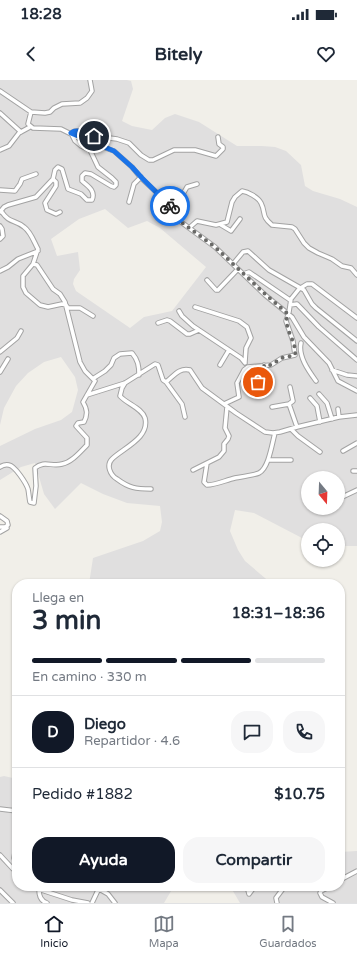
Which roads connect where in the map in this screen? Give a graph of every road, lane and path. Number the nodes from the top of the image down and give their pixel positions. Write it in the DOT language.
graph roads {
  1 [pos="90,80"];
  2 [pos="0,91"];
  3 [pos="31,112"];
  4 [pos="0,113"];
  5 [pos="30,127"];
  6 [pos="21,132"];
  7 [pos="71,133"];
  8 [pos="218,137"];
  9 [pos="0,150"];
  10 [pos="36,174"];
  11 [pos="141,177"];
  12 [pos="52,179"];
  13 [pos="198,184"];
  14 [pos="0,190"];
  15 [pos="129,202"];
  16 [pos="172,208"];
  17 [pos="1,211"];
  18 [pos="60,212"];
  19 [pos="240,219"];
  20 [pos="220,224"];
  21 [pos="0,226"];
  22 [pos="189,228"];
  23 [pos="0,239"];
  24 [pos="38,251"];
  25 [pos="33,264"];
  26 [pos="233,264"];
  27 [pos="238,269"];
  28 [pos="0,270"];
  29 [pos="243,274"];
  30 [pos="357,275"];
  31 [pos="207,280"];
  32 [pos="302,288"];
  33 [pos="290,300"];
  34 [pos="66,305"];
  35 [pos="290,305"];
  36 [pos="195,307"];
  37 [pos="179,311"];
  38 [pos="288,314"];
  39 [pos="93,316"];
  40 [pos="357,318"];
  41 [pos="158,323"];
  42 [pos="199,330"];
  43 [pos="21,331"];
  44 [pos="357,340"];
  45 [pos="301,343"];
  46 [pos="229,350"];
  47 [pos="0,352"];
  48 [pos="8,359"];
  49 [pos="357,360"];
  50 [pos="245,362"];
  51 [pos="220,364"];
  52 [pos="264,365"];
  53 [pos="247,367"];
  54 [pos="332,370"];
  55 [pos="0,372"];
  56 [pos="139,375"];
  57 [pos="357,376"];
  58 [pos="94,378"];
  59 [pos="316,381"];
  60 [pos="166,382"];
  61 [pos="258,382"];
  62 [pos="125,383"];
  63 [pos="290,387"];
  64 [pos="357,391"];
  65 [pos="319,394"];
  66 [pos="87,395"];
  67 [pos="310,398"];
  68 [pos="224,404"];
  69 [pos="289,404"];
  70 [pos="227,407"];
  71 [pos="272,407"];
  72 [pos="338,409"];
  73 [pos="357,415"];
  74 [pos="185,417"];
  75 [pos="339,417"];
  76 [pos="332,419"];
  77 [pos="320,422"];
  78 [pos="297,427"];
  79 [pos="291,429"];
  80 [pos="275,433"];
  81 [pos="357,443"];
  82 [pos="343,451"];
  83 [pos="320,452"];
  84 [pos="268,460"];
  85 [pos="291,460"];
  86 [pos="207,463"];
  87 [pos="0,467"];
  88 [pos="194,470"];
  89 [pos="151,489"];
  90 [pos="357,490"];
  91 [pos="345,496"];
  92 [pos="0,516"];
  93 [pos="8,525"];
  94 [pos="0,527"];
  95 [pos="0,532"];
  96 [pos="0,809"];
  97 [pos="12,810"];
  98 [pos="0,855"];
  99 [pos="12,867"];
  100 [pos="357,871"];
  101 [pos="345,877"];
  102 [pos="0,890"];
  103 [pos="39,891"];
  104 [pos="42,891"];
  105 [pos="98,891"];
  106 [pos="105,891"];
  107 [pos="281,891"];
  108 [pos="320,891"];
  109 [pos="13,903"];
  110 [pos="47,903"];
  111 [pos="88,903"];
  112 [pos="92,903"];
  113 [pos="115,903"];
  114 [pos="277,903"];
  115 [pos="333,903"];
  1 -- 3 [label="street"];
  2 -- 3 [label="street"];
  3 -- 5 [label="street"];
  4 -- 6 [label="street"];
  5 -- 6 [label="street"];
  5 -- 7 [label="street"];
  6 -- 9 [label="street"];
  7 -- 8 [label="street"];
  7 -- 11 [label="street"];
  7 -- 12 [label="street"];
  10 -- 14 [label="street"];
  11 -- 15 [label="street"];
  11 -- 16 [label="street"];
  12 -- 17 [label="street"];
  12 -- 18 [label="street"];
  13 -- 16 [label="street"];
  16 -- 22 [label="street"];
  17 -- 24 [label="street"];
  19 -- 20 [label="street"];
  20 -- 22 [label="street"];
  20 -- 30 [label="street"];
  21 -- 23 [label="street"];
  22 -- 26 [label="street"];
  24 -- 25 [label="street"];
  24 -- 28 [label="street"];
  25 -- 34 [label="street"];
  25 -- 34 [label="street"];
  26 -- 27 [label="street"];
  26 -- 32 [label="street"];
  27 -- 29 [label="street"];
  27 -- 31 [label="street"];
  29 -- 33 [label="street"];
  29 -- 38 [label="street"];
  32 -- 33 [label="street"];
  32 -- 40 [label="street"];
  32 -- 44 [label="street"];
  33 -- 35 [label="street"];
  34 -- 39 [label="street"];
  34 -- 58 [label="street"];
  35 -- 38 [label="street"];
  35 -- 49 [label="street"];
  36 -- 50 [label="street"];
  37 -- 42 [label="street"];
  38 -- 52 [label="street"];
  38 -- 54 [label="street"];
  41 -- 42 [label="street"];
  42 -- 46 [label="street"];
  43 -- 47 [label="street"];
  45 -- 59 [label="street"];
  46 -- 50 [label="street"];
  46 -- 51 [label="street"];
  48 -- 55 [label="street"];
  50 -- 53 [label="street"];
  52 -- 53 [label="street"];
  52 -- 61 [label="street"];
  53 -- 68 [label="street"];
  54 -- 57 [label="street"];
  54 -- 64 [label="street"];
  56 -- 58 [label="street"];
  56 -- 60 [label="street"];
  56 -- 62 [label="street"];
  58 -- 66 [label="street"];
  60 -- 68 [label="street"];
  60 -- 74 [label="street"];
  62 -- 66 [label="street"];
  62 -- 89 [label="street"];
  63 -- 69 [label="street"];
  65 -- 76 [label="street"];
  66 -- 87 [label="street"];
  67 -- 77 [label="street"];
  68 -- 70 [label="street"];
  69 -- 71 [label="street"];
  69 -- 78 [label="street"];
  70 -- 80 [label="street"];
  70 -- 86 [label="street"];
  72 -- 75 [label="street"];
  73 -- 75 [label="street"];
  75 -- 76 [label="street"];
  76 -- 77 [label="street"];
  77 -- 78 [label="street"];
  78 -- 79 [label="street"];
  79 -- 80 [label="street"];
  79 -- 83 [label="street"];
  80 -- 84 [label="street"];
  81 -- 82 [label="street"];
  84 -- 85 [label="street"];
  84 -- 86 [label="street"];
  86 -- 88 [label="street"];
  90 -- 91 [label="street"];
  92 -- 93 [label="street"];
  93 -- 94 [label="street"];
  93 -- 95 [label="street"];
  96 -- 97 [label="street"];
  98 -- 99 [label="street"];
  100 -- 101 [label="street"];
  102 -- 109 [label="street"];
  103 -- 110 [label="street"];
  104 -- 111 [label="street"];
  105 -- 112 [label="street"];
  106 -- 113 [label="street"];
  107 -- 114 [label="street"];
  108 -- 115 [label="street"];
}
